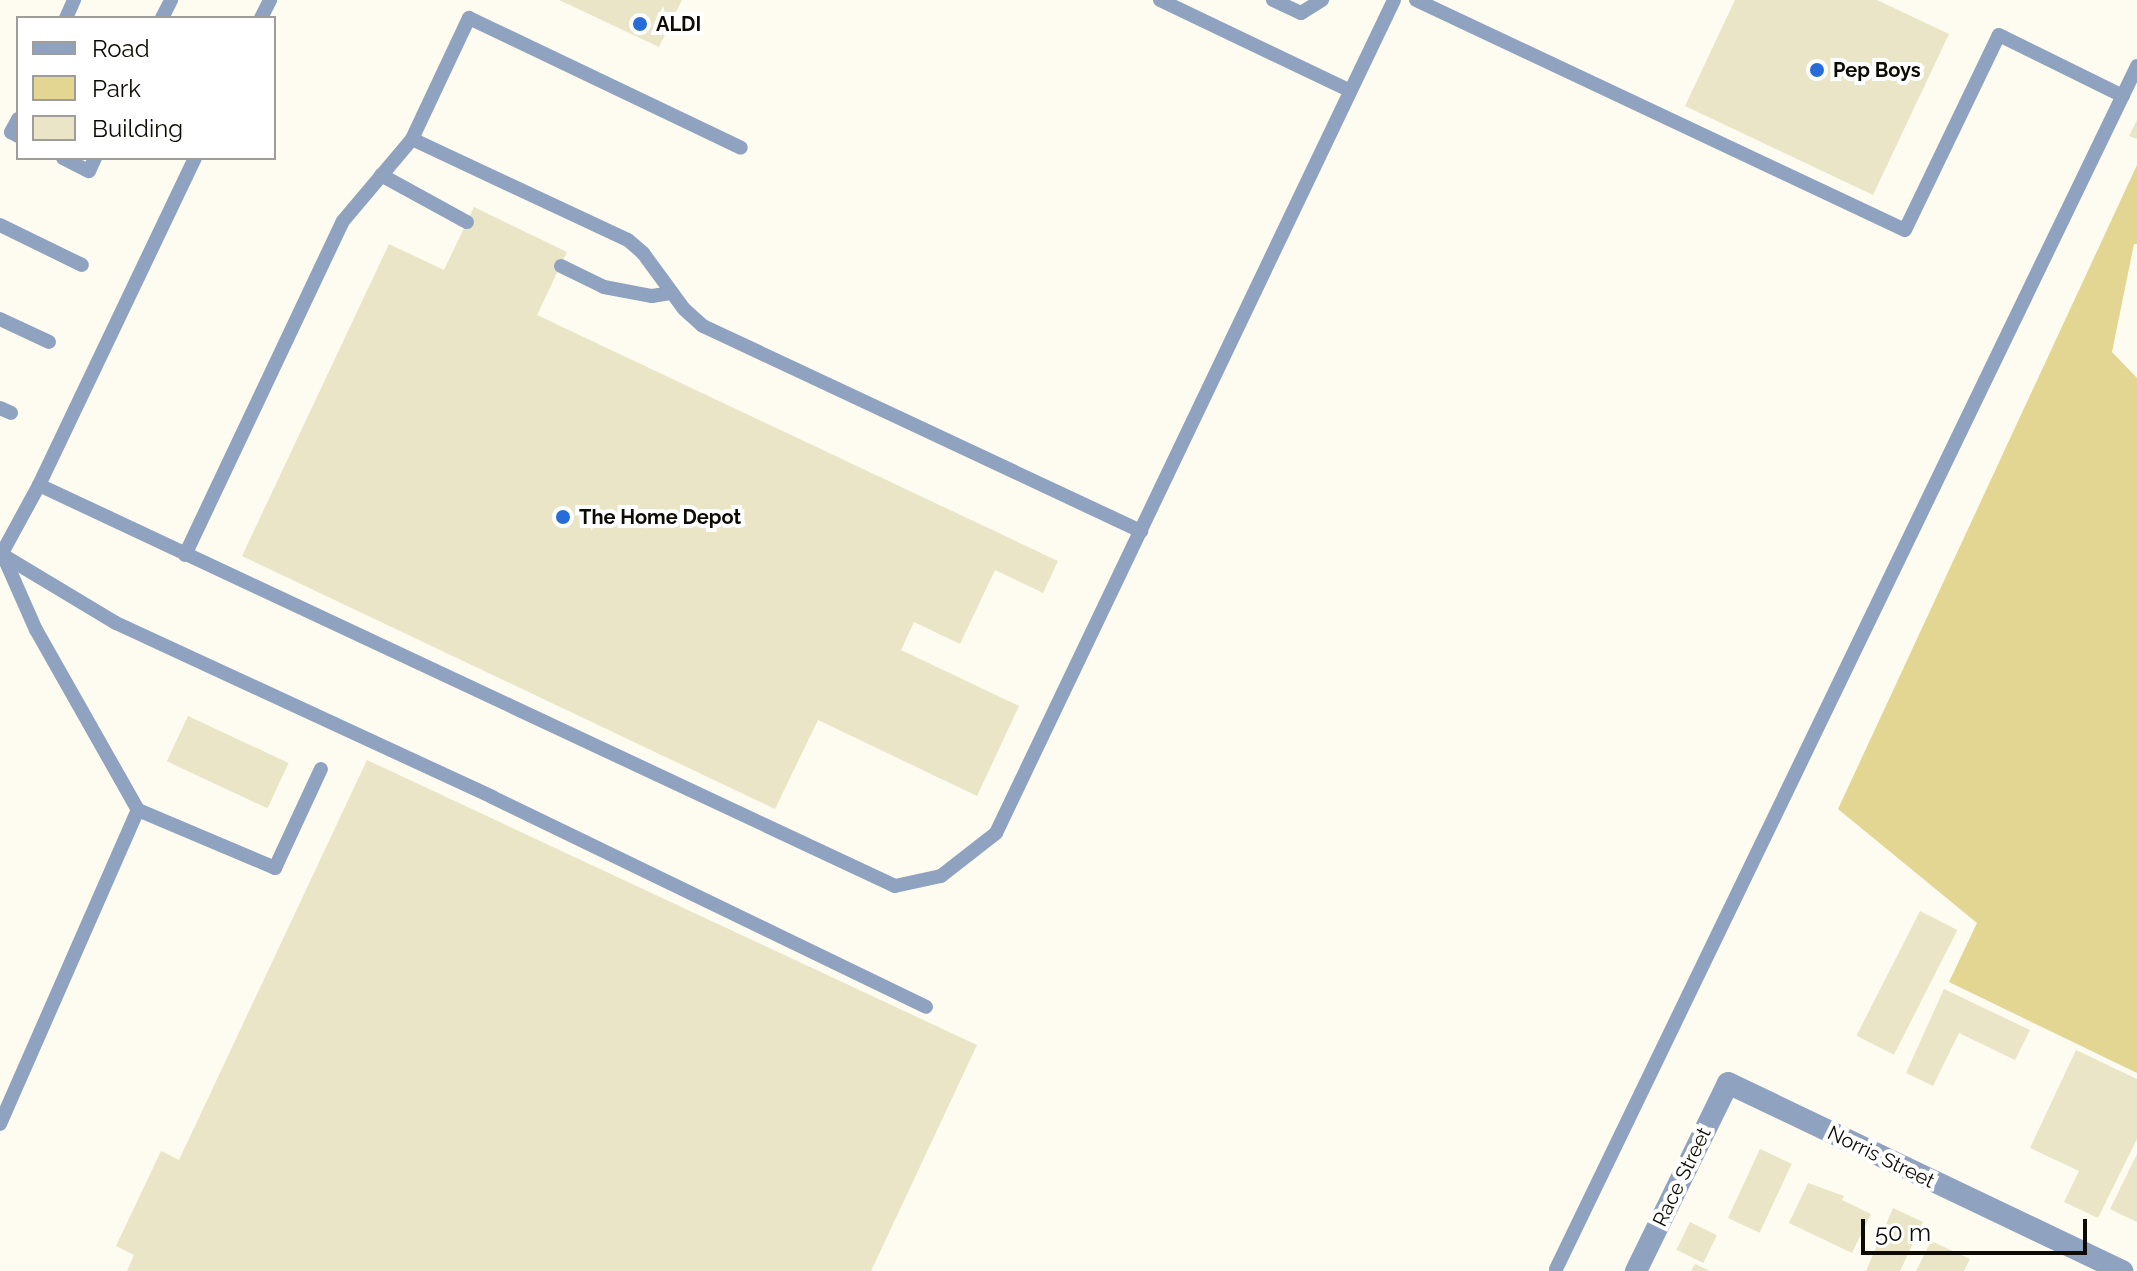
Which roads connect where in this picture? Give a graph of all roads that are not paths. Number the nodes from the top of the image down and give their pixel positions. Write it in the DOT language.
graph roads {
  1 [pos="1160,0"];
  2 [pos="1273,0"];
  3 [pos="1322,0"];
  4 [pos="1394,0"];
  5 [pos="1416,0"];
  6 [pos="2137,66"];
  7 [pos="1349,90"];
  8 [pos="2123,96"];
  9 [pos="412,139"];
  10 [pos="741,148"];
  11 [pos="67,160"];
  12 [pos="94,160"];
  13 [pos="194,160"];
  14 [pos="381,175"];
  15 [pos="467,222"];
  16 [pos="0,225"];
  17 [pos="82,265"];
  18 [pos="561,266"];
  19 [pos="672,293"];
  20 [pos="0,319"];
  21 [pos="49,342"];
  22 [pos="39,485"];
  23 [pos="0,521"];
  24 [pos="16,528"];
  25 [pos="1141,531"];
  26 [pos="1,554"];
  27 [pos="185,555"];
  28 [pos="321,769"];
  29 [pos="138,810"];
  30 [pos="926,1007"];
  31 [pos="1728,1083"];
  32 [pos="0,1124"];
  33 [pos="1556,1269"];
  34 [pos="1636,1271"];
  35 [pos="2122,1271"];
  1 -- 7 [label="lane"];
  2 -- 3 [label="lane"];
  4 -- 7 [label="lane"];
  5 -- 8 [label="lane"];
  6 -- 8 [label="lane"];
  7 -- 25 [label="lane"];
  8 -- 33 [label="lane"];
  9 -- 10 [label="lane"];
  9 -- 14 [label="lane"];
  9 -- 19 [label="lane"];
  11 -- 12 [label="lane"];
  13 -- 22 [label="lane"];
  14 -- 15 [label="lane"];
  14 -- 27 [label="lane"];
  16 -- 17 [label="lane"];
  18 -- 19 [label="lane"];
  19 -- 25 [label="lane"];
  20 -- 21 [label="lane"];
  22 -- 24 [label="lane"];
  22 -- 27 [label="lane"];
  23 -- 24 [label="lane"];
  24 -- 26 [label="lane"];
  25 -- 27 [label="lane"];
  26 -- 29 [label="lane"];
  26 -- 30 [label="lane"];
  28 -- 29 [label="lane"];
  29 -- 32 [label="lane"];
  31 -- 34 [label="street, Race Street"];
  31 -- 35 [label="street, Norris Street"];
}
